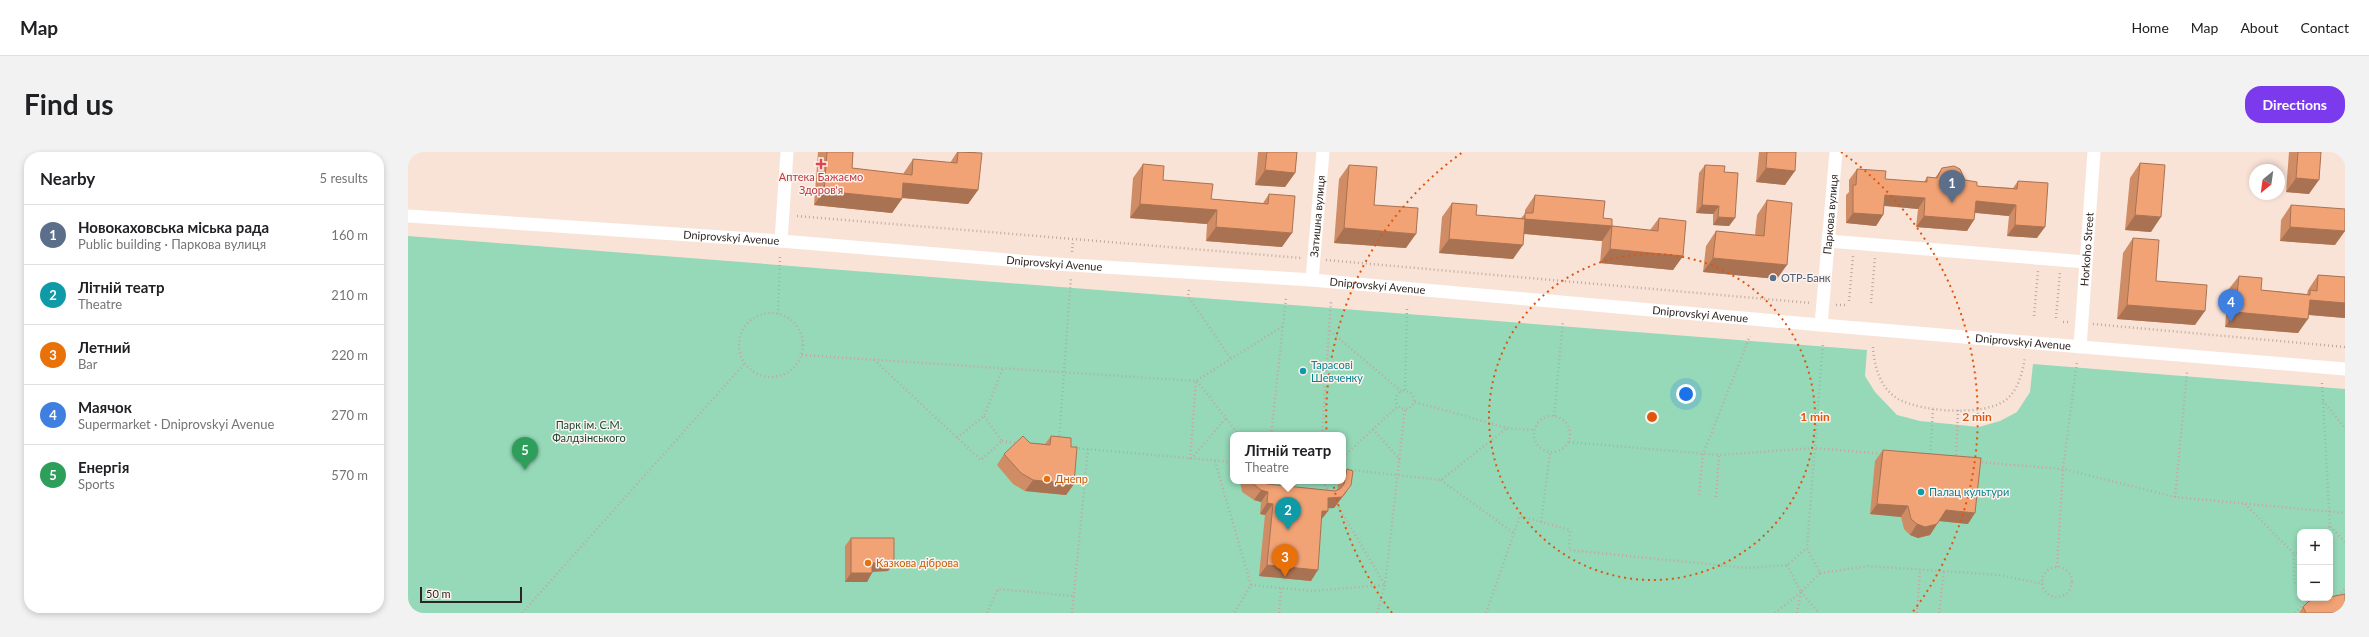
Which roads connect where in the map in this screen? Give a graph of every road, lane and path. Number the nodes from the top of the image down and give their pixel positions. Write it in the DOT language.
graph roads {
  1 [pos="787,152"];
  2 [pos="1323,152"];
  3 [pos="1836,152"];
  4 [pos="2094,152"];
  5 [pos="408,216"];
  6 [pos="1073,240"];
  7 [pos="780,241"];
  8 [pos="1828,241"];
  9 [pos="1853,252"];
  10 [pos="1882,255"];
  11 [pos="780,256"];
  12 [pos="2086,262"];
  13 [pos="1072,264"];
  14 [pos="2038,267"];
  15 [pos="2060,269"];
  16 [pos="1312,280"];
  17 [pos="1188,290"];
  18 [pos="1286,298"];
  19 [pos="1849,301"];
  20 [pos="1330,302"];
  21 [pos="1871,303"];
  22 [pos="1407,308"];
  23 [pos="778,314"];
  24 [pos="2034,316"];
  25 [pos="2056,318"];
  26 [pos="1563,321"];
  27 [pos="2082,323"];
  28 [pos="1821,325"];
  29 [pos="1283,326"];
  30 [pos="1329,331"];
  31 [pos="1750,336"];
  32 [pos="1823,342"];
  33 [pos="1873,347"];
  34 [pos="2080,347"];
  35 [pos="2345,347"];
  36 [pos="802,355"];
  37 [pos="2025,358"];
  38 [pos="873,359"];
  39 [pos="1231,359"];
  40 [pos="2077,362"];
  41 [pos="744,363"];
  42 [pos="1003,368"];
  43 [pos="2345,369"];
  44 [pos="1064,372"];
  45 [pos="2187,372"];
  46 [pos="1196,381"];
  47 [pos="2322,383"];
  48 [pos="1406,390"];
  49 [pos="1401,392"];
  50 [pos="2323,401"];
  51 [pos="1415,402"];
  52 [pos="1398,406"];
  53 [pos="1933,408"];
  54 [pos="1405,409"];
  55 [pos="1958,410"];
  56 [pos="984,416"];
  57 [pos="1554,416"];
  58 [pos="1226,418"];
  59 [pos="1507,428"];
  60 [pos="2345,428"];
  61 [pos="1374,429"];
  62 [pos="1534,430"];
  63 [pos="1237,432"];
  64 [pos="1271,432"];
  65 [pos="1322,432"];
  66 [pos="958,438"];
  67 [pos="1002,441"];
  68 [pos="1569,442"];
  69 [pos="1023,443"];
  70 [pos="1058,446"];
  71 [pos="1073,448"];
  72 [pos="1815,448"];
  73 [pos="1088,449"];
  74 [pos="1550,453"];
  75 [pos="1346,454"];
  76 [pos="1703,454"];
  77 [pos="1884,454"];
  78 [pos="1719,456"];
  79 [pos="1923,457"];
  80 [pos="1930,458"];
  81 [pos="1190,459"];
  82 [pos="1937,459"];
  83 [pos="1400,460"];
  84 [pos="1949,460"];
  85 [pos="1956,460"];
  86 [pos="1963,461"];
  87 [pos="1215,462"];
  88 [pos="1230,462"];
  89 [pos="1971,462"];
  90 [pos="1346,469"];
  91 [pos="2063,470"];
  92 [pos="1398,476"];
  93 [pos="1441,480"];
  94 [pos="1325,484"];
  95 [pos="1699,495"];
  96 [pos="1716,497"];
  97 [pos="2175,497"];
  98 [pos="1334,498"];
  99 [pos="1337,504"];
  100 [pos="2244,504"];
  101 [pos="2329,512"];
  102 [pos="2345,513"];
  103 [pos="1541,522"];
  104 [pos="2330,526"];
  105 [pos="2326,529"];
  106 [pos="1515,534"];
  107 [pos="2345,542"];
  108 [pos="1807,548"];
  109 [pos="2297,552"];
  110 [pos="2294,554"];
  111 [pos="1787,565"];
  112 [pos="2057,567"];
  113 [pos="1920,570"];
  114 [pos="1944,571"];
  115 [pos="1820,573"];
  116 [pos="2043,584"];
  117 [pos="1385,585"];
  118 [pos="2297,585"];
  119 [pos="1251,586"];
  120 [pos="1281,588"];
  121 [pos="2345,589"];
  122 [pos="1801,592"];
  123 [pos="1074,596"];
  124 [pos="2333,597"];
  125 [pos="2307,601"];
  126 [pos="522,613"];
  127 [pos="987,613"];
  128 [pos="1072,613"];
  129 [pos="1234,613"];
  130 [pos="1279,613"];
  131 [pos="1377,613"];
  132 [pos="1486,613"];
  133 [pos="1775,613"];
  134 [pos="1797,613"];
  135 [pos="1819,613"];
  136 [pos="1917,613"];
  137 [pos="1940,613"];
  138 [pos="2295,613"];
  1 -- 7 [label="street"];
  2 -- 16 [label="street, Затишна вулиця"];
  3 -- 8 [label="street, Паркова вулиця"];
  4 -- 12 [label="street, Horkoho Street"];
  5 -- 7 [label="street, Dniprovskyi Avenue"];
  6 -- 13 [label="path"];
  7 -- 13 [label="street, Dniprovskyi Avenue"];
  8 -- 12 [label="street"];
  8 -- 28 [label="street, Паркова вулиця"];
  9 -- 19 [label="path"];
  10 -- 21 [label="path"];
  11 -- 23 [label="path"];
  12 -- 27 [label="street, Horkoho Street"];
  13 -- 16 [label="street, Dniprovskyi Avenue"];
  13 -- 44 [label="path"];
  14 -- 24 [label="path"];
  15 -- 25 [label="path"];
  16 -- 28 [label="street, Dniprovskyi Avenue"];
  17 -- 39 [label="path"];
  18 -- 29 [label="path"];
  20 -- 30 [label="path"];
  22 -- 48 [label="path"];
  23 -- 36 [label="path"];
  23 -- 41 [label="path"];
  26 -- 57 [label="path"];
  27 -- 34 [label="street, Horkoho Street"];
  27 -- 35 [label="path"];
  28 -- 34 [label="street, Dniprovskyi Avenue"];
  29 -- 39 [label="path"];
  29 -- 64 [label="path"];
  30 -- 49 [label="path"];
  30 -- 65 [label="path"];
  31 -- 76 [label="path"];
  32 -- 72 [label="path"];
  33 -- 53 [label="path"];
  34 -- 43 [label="street, Dniprovskyi Avenue"];
  36 -- 38 [label="path"];
  36 -- 41 [label="path"];
  37 -- 55 [label="path"];
  38 -- 42 [label="path"];
  38 -- 66 [label="path"];
  39 -- 46 [label="path"];
  40 -- 91 [label="path"];
  41 -- 126 [label="path"];
  42 -- 44 [label="path"];
  42 -- 56 [label="path"];
  44 -- 46 [label="path"];
  44 -- 70 [label="path"];
  45 -- 97 [label="path"];
  46 -- 58 [label="path"];
  46 -- 81 [label="path"];
  47 -- 50 [label="path"];
  48 -- 49 [label="path"];
  48 -- 51 [label="path"];
  49 -- 52 [label="path"];
  50 -- 60 [label="path"];
  50 -- 101 [label="path"];
  51 -- 54 [label="path"];
  51 -- 59 [label="path"];
  52 -- 54 [label="path"];
  52 -- 61 [label="path"];
  53 -- 55 [label="path"];
  53 -- 80 [label="path"];
  54 -- 83 [label="path"];
  55 -- 85 [label="path"];
  56 -- 66 [label="path"];
  56 -- 67 [label="path"];
  57 -- 62 [label="path"];
  57 -- 68 [label="path"];
  58 -- 63 [label="path"];
  58 -- 81 [label="path"];
  59 -- 62 [label="path"];
  59 -- 93 [label="path"];
  61 -- 75 [label="path"];
  61 -- 83 [label="path"];
  62 -- 74 [label="path"];
  66 -- 67 [label="path"];
  67 -- 69 [label="path"];
  68 -- 74 [label="path"];
  68 -- 76 [label="path"];
  71 -- 73 [label="path"];
  72 -- 77 [label="path"];
  72 -- 78 [label="path"];
  72 -- 108 [label="path"];
  73 -- 81 [label="path"];
  73 -- 123 [label="path"];
  74 -- 103 [label="path"];
  76 -- 78 [label="path"];
  76 -- 95 [label="path"];
  78 -- 96 [label="path"];
  79 -- 80 [label="path"];
  80 -- 82 [label="path"];
  81 -- 87 [label="path"];
  83 -- 92 [label="path"];
  84 -- 85 [label="path"];
  85 -- 86 [label="path"];
  87 -- 88 [label="path"];
  87 -- 119 [label="path"];
  89 -- 91 [label="path"];
  90 -- 92 [label="path"];
  91 -- 97 [label="path"];
  91 -- 112 [label="path"];
  92 -- 93 [label="path"];
  92 -- 117 [label="path"];
  93 -- 106 [label="path"];
  94 -- 98 [label="path"];
  97 -- 100 [label="path"];
  99 -- 117 [label="path"];
  100 -- 101 [label="path"];
  100 -- 110 [label="path"];
  101 -- 102 [label="path"];
  101 -- 104 [label="path"];
  103 -- 106 [label="path"];
  103 -- 111 [label="path"];
  104 -- 105 [label="path"];
  104 -- 107 [label="path"];
  106 -- 132 [label="path"];
  108 -- 111 [label="path"];
  108 -- 115 [label="path"];
  109 -- 110 [label="path"];
  110 -- 118 [label="path"];
  111 -- 122 [label="path"];
  112 -- 116 [label="path"];
  112 -- 116 [label="path"];
  113 -- 114 [label="path"];
  113 -- 115 [label="path"];
  113 -- 136 [label="path"];
  114 -- 116 [label="path"];
  114 -- 137 [label="path"];
  115 -- 122 [label="path"];
  117 -- 120 [label="path"];
  117 -- 131 [label="path"];
  119 -- 120 [label="path"];
  119 -- 129 [label="path"];
  120 -- 130 [label="path"];
  121 -- 124 [label="path"];
  122 -- 133 [label="path"];
  122 -- 134 [label="path"];
  122 -- 135 [label="path"];
  123 -- 127 [label="path"];
  123 -- 128 [label="path"];
  125 -- 138 [label="path"];
}
